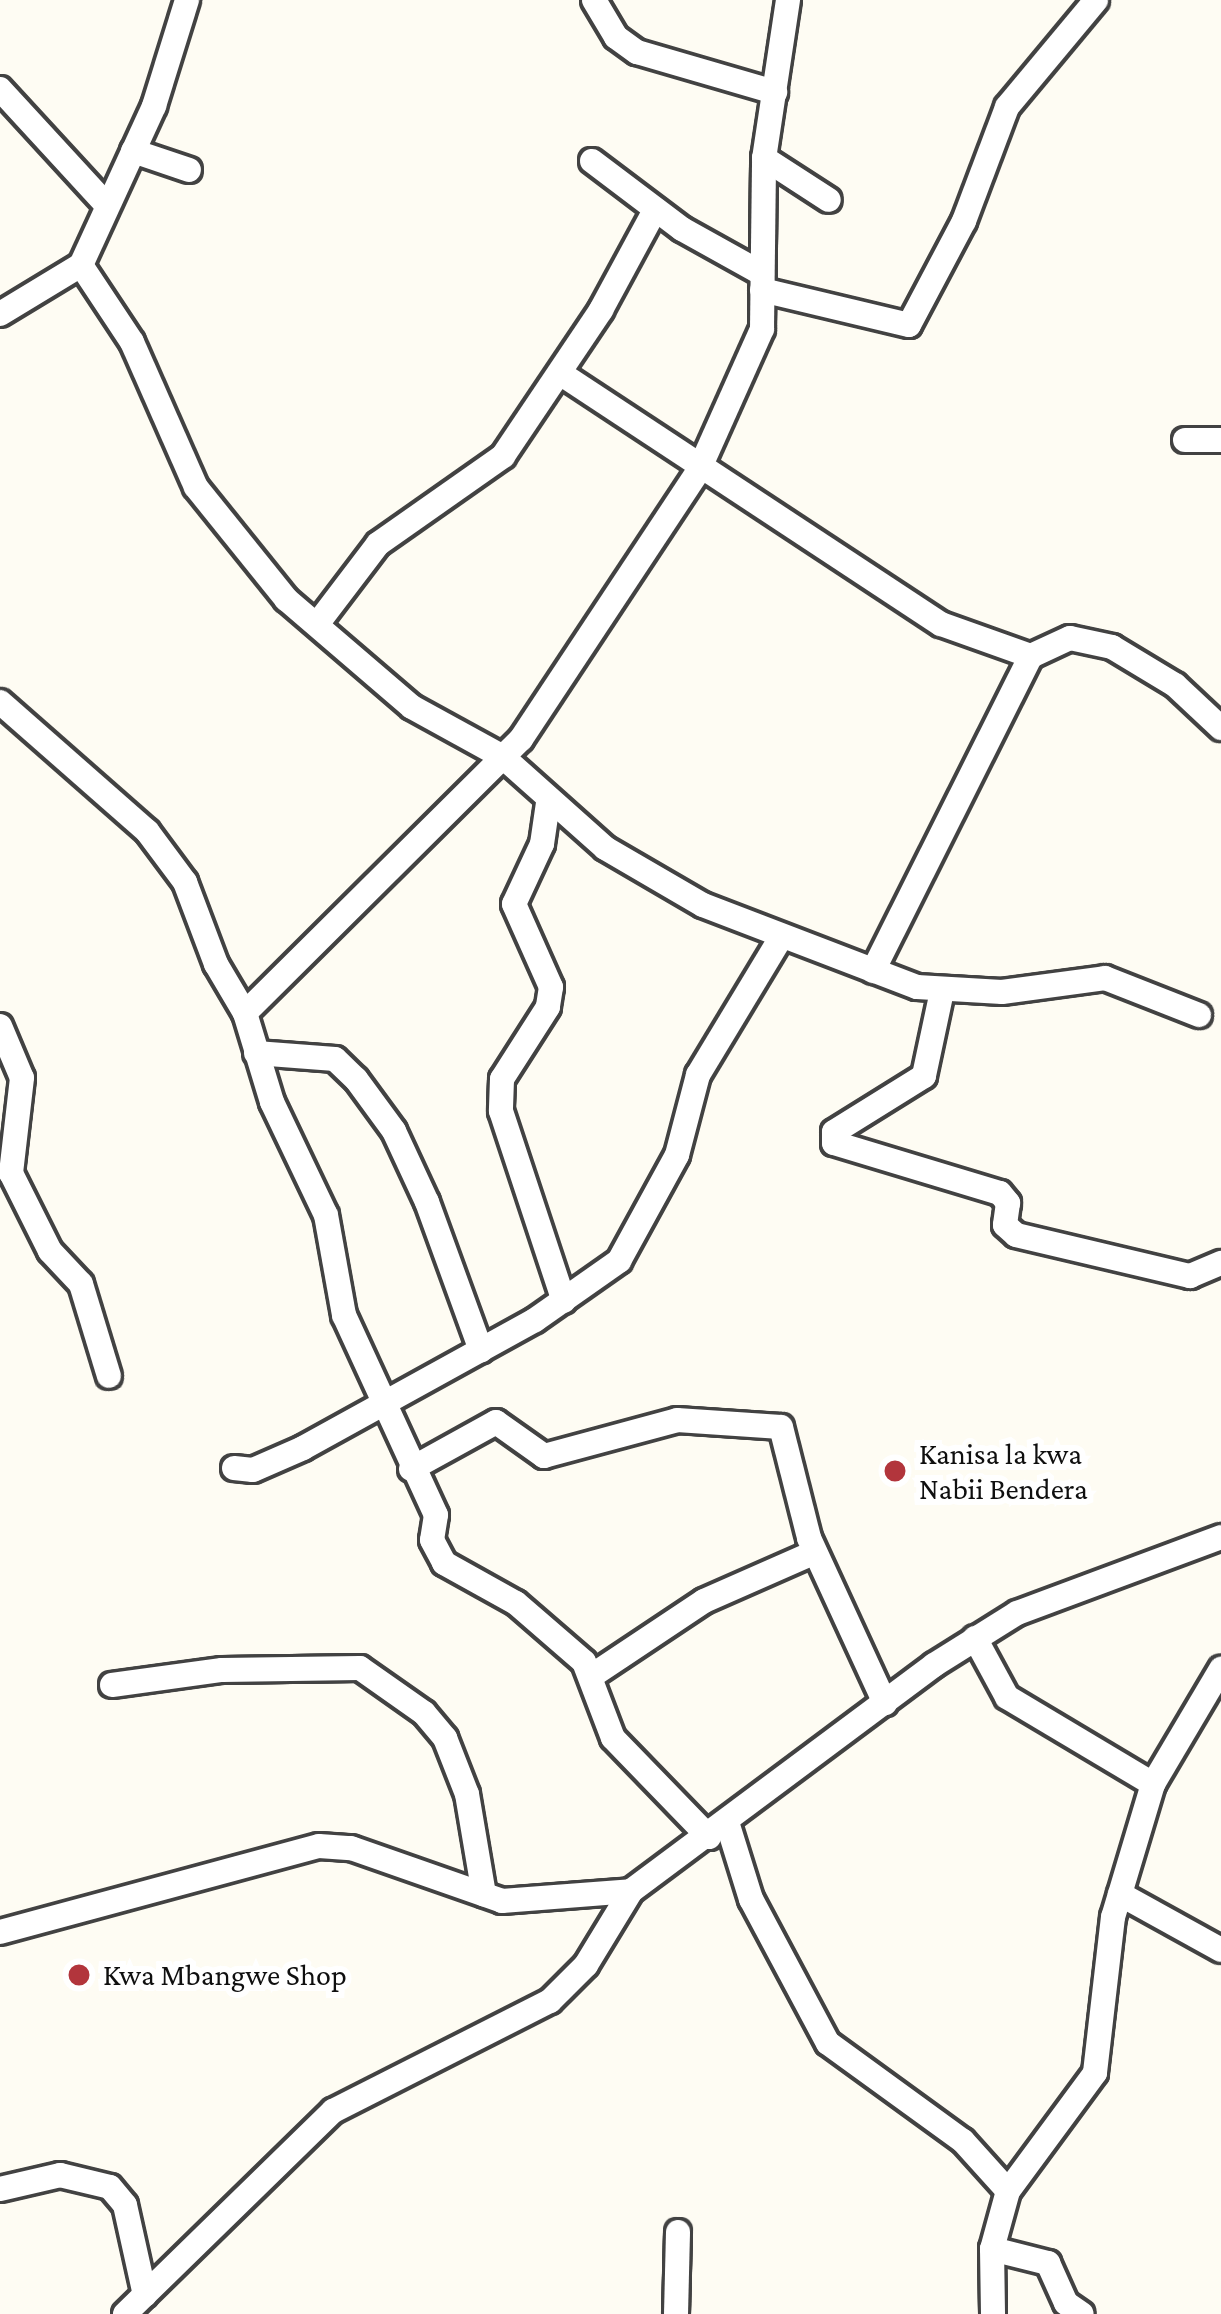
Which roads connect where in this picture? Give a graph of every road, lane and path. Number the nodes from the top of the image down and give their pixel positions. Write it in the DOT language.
graph roads {
  1 [pos="594,0"];
  2 [pos="788,0"];
  3 [pos="1096,0"];
  4 [pos="184,2"];
  5 [pos="0,89"];
  6 [pos="775,92"];
  7 [pos="133,151"];
  8 [pos="764,158"];
  9 [pos="592,160"];
  10 [pos="189,170"];
  11 [pos="830,200"];
  12 [pos="105,203"];
  13 [pos="655,210"];
  14 [pos="81,265"];
  15 [pos="761,281"];
  16 [pos="0,314"];
  17 [pos="560,373"];
  18 [pos="1185,440"];
  19 [pos="1221,440"];
  20 [pos="699,470"];
  21 [pos="318,622"];
  22 [pos="1030,656"];
  23 [pos="0,702"];
  24 [pos="1221,728"];
  25 [pos="503,758"];
  26 [pos="548,802"];
  27 [pos="782,936"];
  28 [pos="873,971"];
  29 [pos="942,991"];
  30 [pos="245,1013"];
  31 [pos="1199,1016"];
  32 [pos="0,1026"];
  33 [pos="256,1053"];
  34 [pos="9,1132"];
  35 [pos="1221,1263"];
  36 [pos="564,1301"];
  37 [pos="481,1349"];
  38 [pos="109,1376"];
  39 [pos="380,1404"];
  40 [pos="234,1468"];
  41 [pos="411,1469"];
  42 [pos="1221,1537"];
  43 [pos="815,1552"];
  44 [pos="975,1638"];
  45 [pos="1221,1670"];
  46 [pos="592,1675"];
  47 [pos="112,1685"];
  48 [pos="885,1702"];
  49 [pos="1154,1784"];
  50 [pos="718,1830"];
  51 [pos="631,1891"];
  52 [pos="1120,1894"];
  53 [pos="484,1895"];
  54 [pos="0,1932"];
  55 [pos="1221,1950"];
  56 [pos="0,2189"];
  57 [pos="1008,2191"];
  58 [pos="678,2232"];
  59 [pos="992,2249"];
  60 [pos="145,2295"];
  61 [pos="125,2314"];
  62 [pos="676,2314"];
  63 [pos="993,2314"];
  64 [pos="1082,2314"];
  1 -- 6 [label="street"];
  2 -- 6 [label="street"];
  3 -- 15 [label="street"];
  4 -- 7 [label="street"];
  5 -- 12 [label="street"];
  6 -- 8 [label="street"];
  7 -- 10 [label="street"];
  7 -- 12 [label="street"];
  8 -- 11 [label="street"];
  8 -- 15 [label="street"];
  9 -- 13 [label="street"];
  12 -- 14 [label="street"];
  13 -- 15 [label="street"];
  13 -- 17 [label="street"];
  14 -- 16 [label="street"];
  14 -- 21 [label="street"];
  15 -- 20 [label="street"];
  17 -- 20 [label="street"];
  17 -- 21 [label="street"];
  18 -- 19 [label="street"];
  20 -- 22 [label="street"];
  20 -- 25 [label="street"];
  21 -- 25 [label="street"];
  22 -- 24 [label="street"];
  22 -- 28 [label="street"];
  23 -- 30 [label="street"];
  25 -- 26 [label="street"];
  25 -- 30 [label="street"];
  26 -- 27 [label="street"];
  26 -- 36 [label="street"];
  27 -- 28 [label="street"];
  27 -- 36 [label="street"];
  28 -- 29 [label="street"];
  29 -- 31 [label="street"];
  29 -- 35 [label="street"];
  30 -- 33 [label="street"];
  32 -- 34 [label="street"];
  33 -- 37 [label="street"];
  33 -- 39 [label="street"];
  34 -- 38 [label="street"];
  36 -- 37 [label="street"];
  37 -- 39 [label="street"];
  39 -- 40 [label="street"];
  39 -- 41 [label="street"];
  41 -- 43 [label="street"];
  41 -- 46 [label="street"];
  42 -- 44 [label="street"];
  43 -- 46 [label="street"];
  43 -- 48 [label="street"];
  44 -- 48 [label="street"];
  44 -- 49 [label="street"];
  45 -- 49 [label="street"];
  46 -- 50 [label="street"];
  47 -- 53 [label="street"];
  48 -- 50 [label="street"];
  49 -- 52 [label="street"];
  50 -- 51 [label="street"];
  50 -- 57 [label="street"];
  51 -- 53 [label="street"];
  51 -- 60 [label="street"];
  52 -- 55 [label="street"];
  52 -- 57 [label="street"];
  53 -- 54 [label="street"];
  56 -- 60 [label="street"];
  57 -- 59 [label="street"];
  58 -- 62 [label="street"];
  59 -- 63 [label="street"];
  59 -- 64 [label="street"];
  60 -- 61 [label="street"];
}
